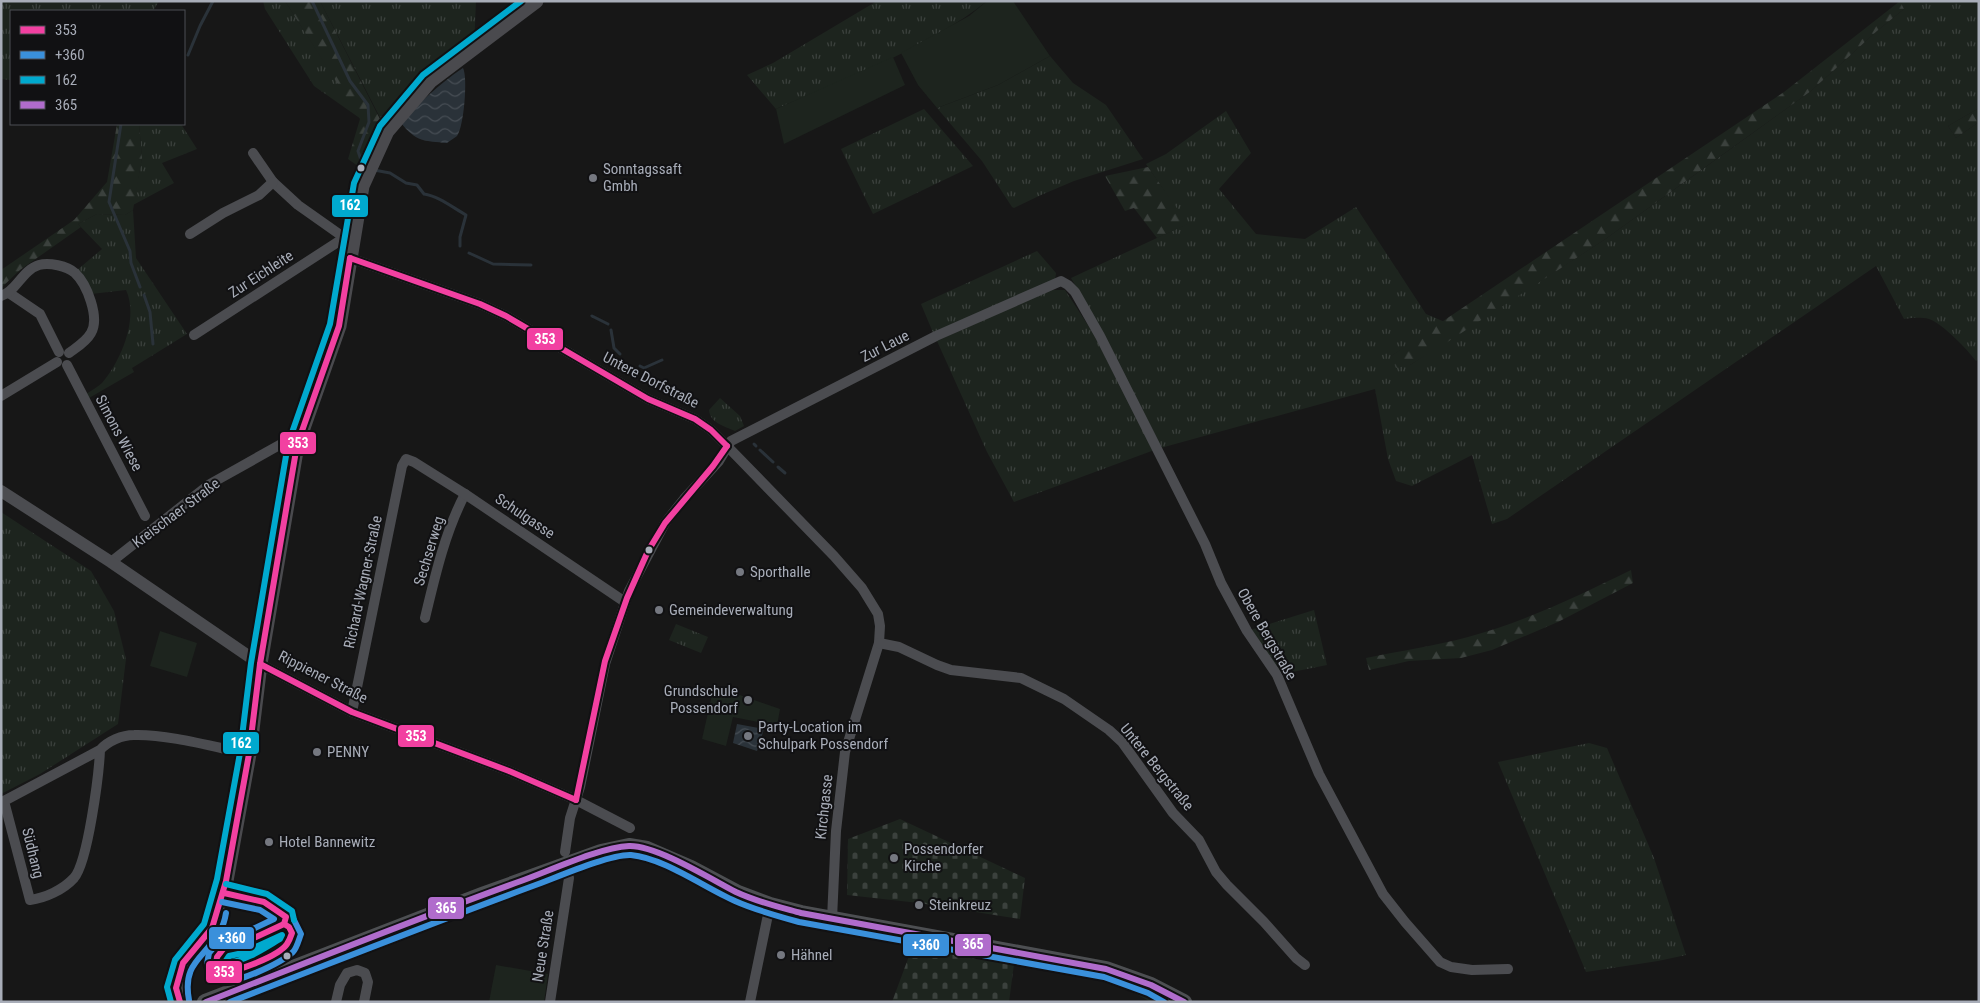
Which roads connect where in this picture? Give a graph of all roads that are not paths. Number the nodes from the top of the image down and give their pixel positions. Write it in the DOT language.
graph roads {
  1 [pos="536,1"];
  2 [pos="253,153"];
  3 [pos="273,182"];
  4 [pos="190,234"];
  5 [pos="349,247"];
  6 [pos="1061,281"];
  7 [pos="5,295"];
  8 [pos="194,335"];
  9 [pos="63,358"];
  10 [pos="1,396"];
  11 [pos="297,445"];
  12 [pos="727,446"];
  13 [pos="406,458"];
  14 [pos="1,491"];
  15 [pos="465,494"];
  16 [pos="145,516"];
  17 [pos="111,562"];
  18 [pos="625,602"];
  19 [pos="425,618"];
  20 [pos="879,643"];
  21 [pos="260,664"];
  22 [pos="352,712"];
  23 [pos="100,750"];
  24 [pos="249,754"];
  25 [pos="576,800"];
  26 [pos="630,828"];
  27 [pos="565,859"];
  28 [pos="770,905"];
  29 [pos="832,919"];
  30 [pos="1305,965"];
  31 [pos="1508,969"];
  32 [pos="180,1002"];
  33 [pos="205,1002"];
  34 [pos="336,1002"];
  35 [pos="364,1002"];
  36 [pos="550,1002"];
  37 [pos="750,1002"];
  38 [pos="1184,1002"];
  1 -- 5 [label="main road"];
  2 -- 3 [label="street"];
  3 -- 4 [label="street"];
  3 -- 5 [label="street"];
  5 -- 8 [label="street, Zur Eichleite"];
  5 -- 11 [label="main road"];
  5 -- 12 [label="street, Untere Dorfstraße"];
  6 -- 12 [label="street, Zur Laue"];
  6 -- 31 [label="street, Obere Bergstraße"];
  7 -- 9 [label="street, Simons Wiese"];
  7 -- 9 [label="street, Simons Wiese"];
  9 -- 10 [label="street, Simons Wiese"];
  9 -- 16 [label="street, Simons Wiese"];
  11 -- 17 [label="street, Kreischaer Straße"];
  11 -- 21 [label="main road"];
  12 -- 18 [label="street, Neue Straße"];
  12 -- 20 [label="street, Untere Dorfstraße"];
  13 -- 15 [label="street, Schulgasse"];
  13 -- 22 [label="street, Richard-Wagner-Straße"];
  14 -- 17 [label="street, Rippiener Straße"];
  15 -- 18 [label="street, Schulgasse"];
  15 -- 19 [label="street, Sechserweg"];
  17 -- 21 [label="street, Rippiener Straße"];
  18 -- 25 [label="street, Neue Straße"];
  20 -- 29 [label="street, Kirchgasse"];
  20 -- 30 [label="street, Untere Bergstraße"];
  21 -- 22 [label="street, Rippiener Straße"];
  21 -- 24 [label="main road"];
  22 -- 25 [label="street, Rippiener Straße"];
  23 -- 23 [label="street, Südhang"];
  23 -- 24 [label="street, Südhang"];
  24 -- 32 [label="main road"];
  25 -- 26 [label="street, Rippiener Straße"];
  25 -- 27 [label="street, Neue Straße"];
  27 -- 28 [label="main road"];
  27 -- 33 [label="main road"];
  27 -- 36 [label="street, Neue Straße"];
  28 -- 29 [label="main road"];
  28 -- 37 [label="street"];
  29 -- 38 [label="main road"];
  34 -- 35 [label="street"];
}
